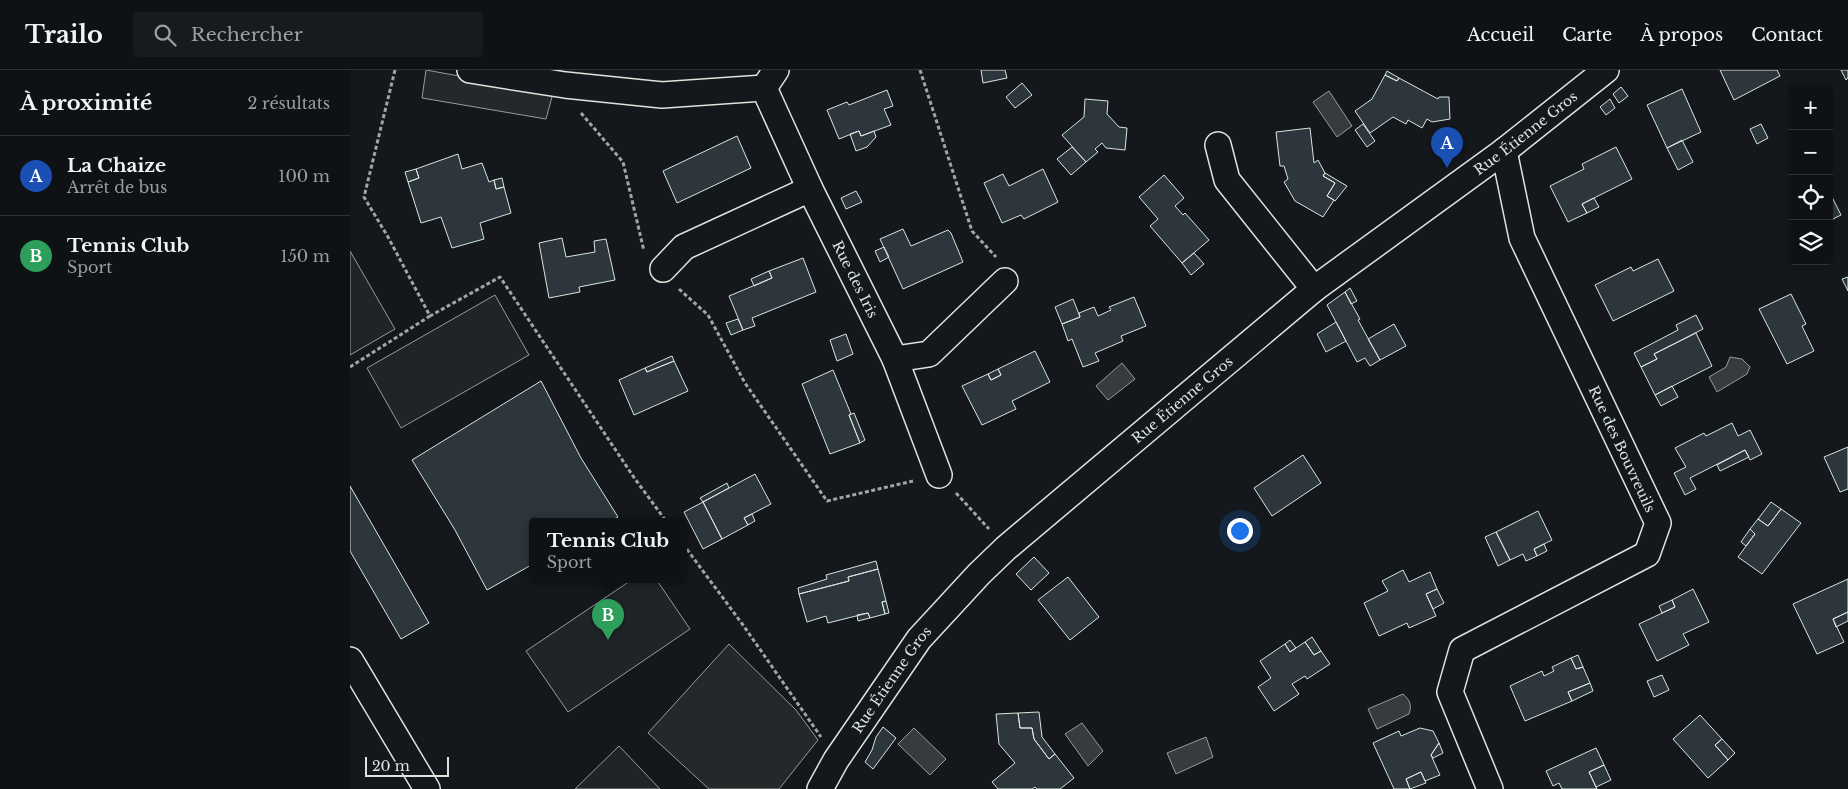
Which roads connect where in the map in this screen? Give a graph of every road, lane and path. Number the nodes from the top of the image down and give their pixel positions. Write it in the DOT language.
graph roads {
  1 [pos="395,70"];
  2 [pos="470,70"];
  3 [pos="920,70"];
  4 [pos="1606,70"];
  5 [pos="770,79"];
  6 [pos="565,84"];
  7 [pos="1218,146"];
  8 [pos="1504,151"];
  9 [pos="810,189"];
  10 [pos="663,269"];
  11 [pos="1005,281"];
  12 [pos="1314,289"];
  13 [pos="430,316"];
  14 [pos="895,359"];
  15 [pos="350,367"];
  16 [pos="939,475"];
  17 [pos="664,518"];
  18 [pos="1006,548"];
  19 [pos="687,549"];
  20 [pos="350,660"];
  21 [pos="836,760"];
  22 [pos="427,789"];
  23 [pos="820,789"];
  24 [pos="1490,789"];
  1 -- 13 [label="path"];
  2 -- 6 [label="street, Rue des Iris"];
  3 -- 11 [label="path"];
  4 -- 8 [label="street, Rue Étienne Gros"];
  5 -- 6 [label="street, Rue des Iris"];
  5 -- 9 [label="street, Rue des Iris"];
  6 -- 10 [label="path"];
  7 -- 12 [label="street"];
  8 -- 12 [label="street, Rue Étienne Gros"];
  8 -- 24 [label="street, Rue des Bouvreuils"];
  9 -- 10 [label="street"];
  9 -- 14 [label="street, Rue des Iris"];
  10 -- 16 [label="path"];
  11 -- 14 [label="street"];
  12 -- 18 [label="street, Rue Étienne Gros"];
  13 -- 15 [label="path"];
  13 -- 17 [label="path"];
  14 -- 16 [label="street, Rue des Iris"];
  16 -- 18 [label="path"];
  18 -- 21 [label="street, Rue Étienne Gros"];
  19 -- 21 [label="path"];
  20 -- 22 [label="street"];
  21 -- 23 [label="street, Rue Étienne Gros"];
}
